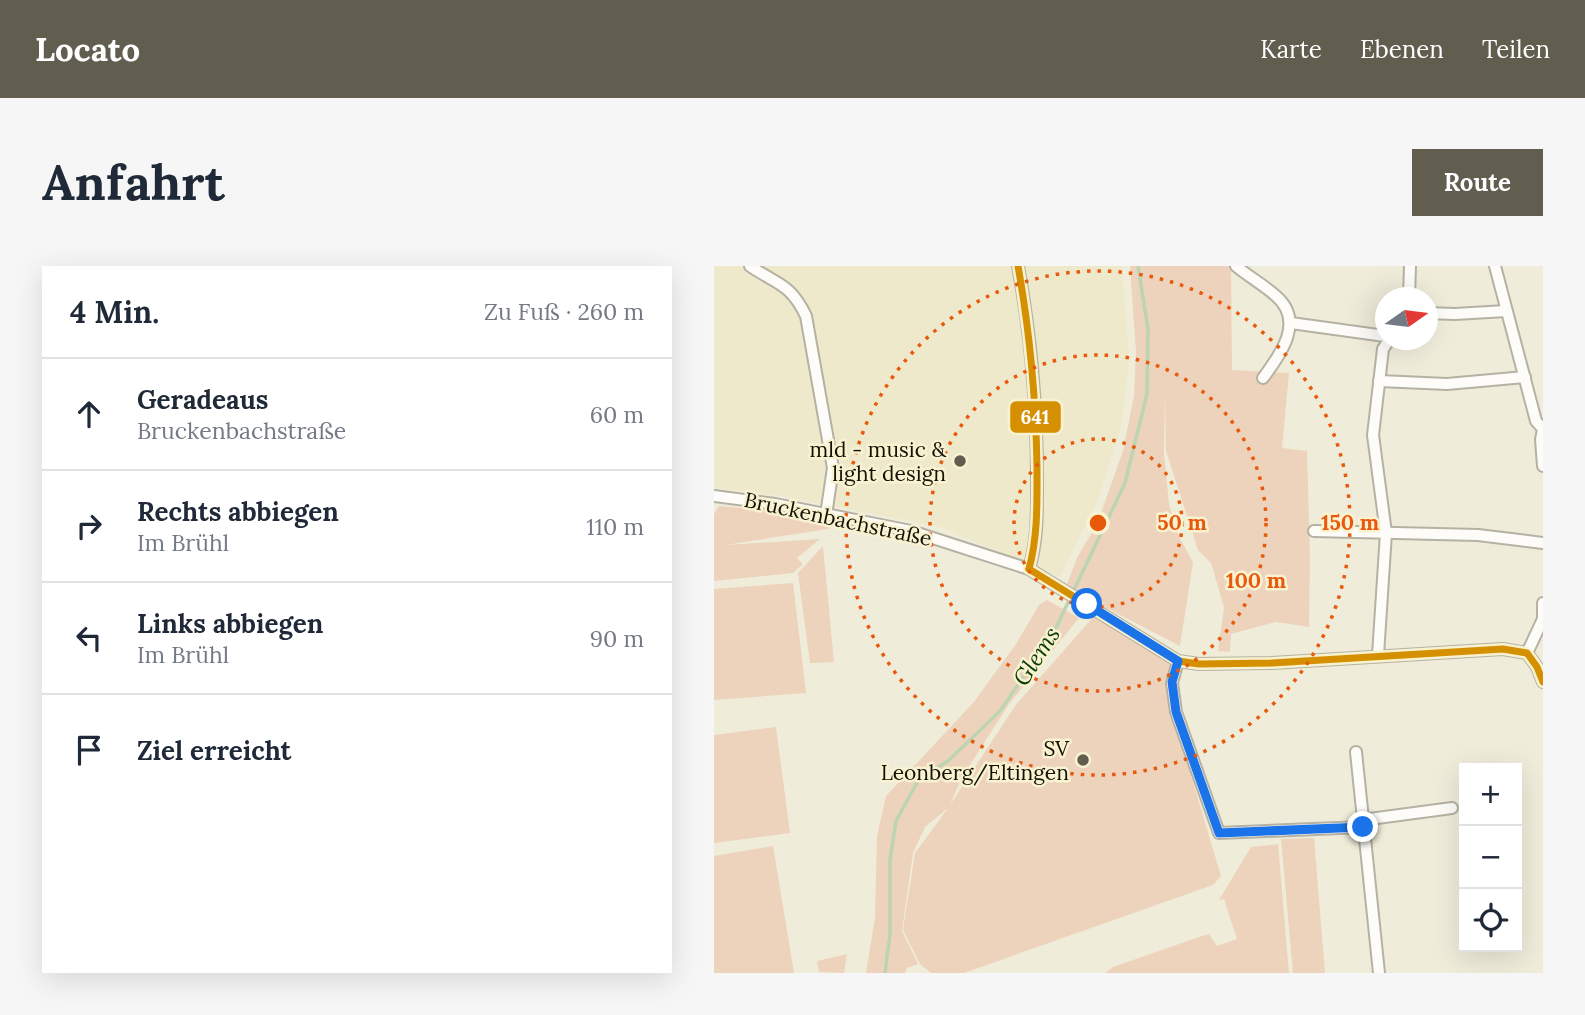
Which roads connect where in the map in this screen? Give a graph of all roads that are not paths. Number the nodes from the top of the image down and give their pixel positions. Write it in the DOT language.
graph roads {
  1 [pos="750,266"];
  2 [pos="1018,266"];
  3 [pos="1236,266"];
  4 [pos="1410,266"];
  5 [pos="1495,266"];
  6 [pos="1409,287"];
  7 [pos="1506,311"];
  8 [pos="1438,313"];
  9 [pos="1291,323"];
  10 [pos="1375,336"];
  11 [pos="1383,350"];
  12 [pos="1525,377"];
  13 [pos="1263,378"];
  14 [pos="1380,381"];
  15 [pos="1543,430"];
  16 [pos="1543,466"];
  17 [pos="714,496"];
  18 [pos="826,515"];
  19 [pos="1314,531"];
  20 [pos="1386,533"];
  21 [pos="1543,543"];
  22 [pos="1029,569"];
  23 [pos="1543,603"];
  24 [pos="1527,653"];
  25 [pos="1378,655"];
  26 [pos="1178,661"];
  27 [pos="1543,682"];
  28 [pos="1356,752"];
  29 [pos="1452,808"];
  30 [pos="1363,823"];
  31 [pos="1379,973"];
  1 -- 18 [label="street"];
  2 -- 22 [label="street"];
  3 -- 9 [label="street"];
  4 -- 6 [label="street"];
  5 -- 7 [label="street"];
  7 -- 8 [label="street"];
  7 -- 12 [label="street"];
  9 -- 10 [label="street"];
  9 -- 13 [label="street"];
  11 -- 14 [label="street"];
  12 -- 14 [label="street"];
  12 -- 15 [label="street"];
  14 -- 20 [label="street"];
  15 -- 16 [label="street"];
  17 -- 18 [label="street, Bruckenbachstraße"];
  18 -- 22 [label="street, Bruckenbachstraße"];
  19 -- 20 [label="street"];
  20 -- 21 [label="street"];
  20 -- 25 [label="street"];
  22 -- 26 [label="street, Bruckenbachstraße"];
  23 -- 24 [label="street"];
  24 -- 25 [label="street, Bruckenbachstraße"];
  24 -- 27 [label="street"];
  25 -- 26 [label="street, Bruckenbachstraße"];
  26 -- 30 [label="street"];
  28 -- 30 [label="street"];
  29 -- 30 [label="street"];
  30 -- 31 [label="street"];
}
